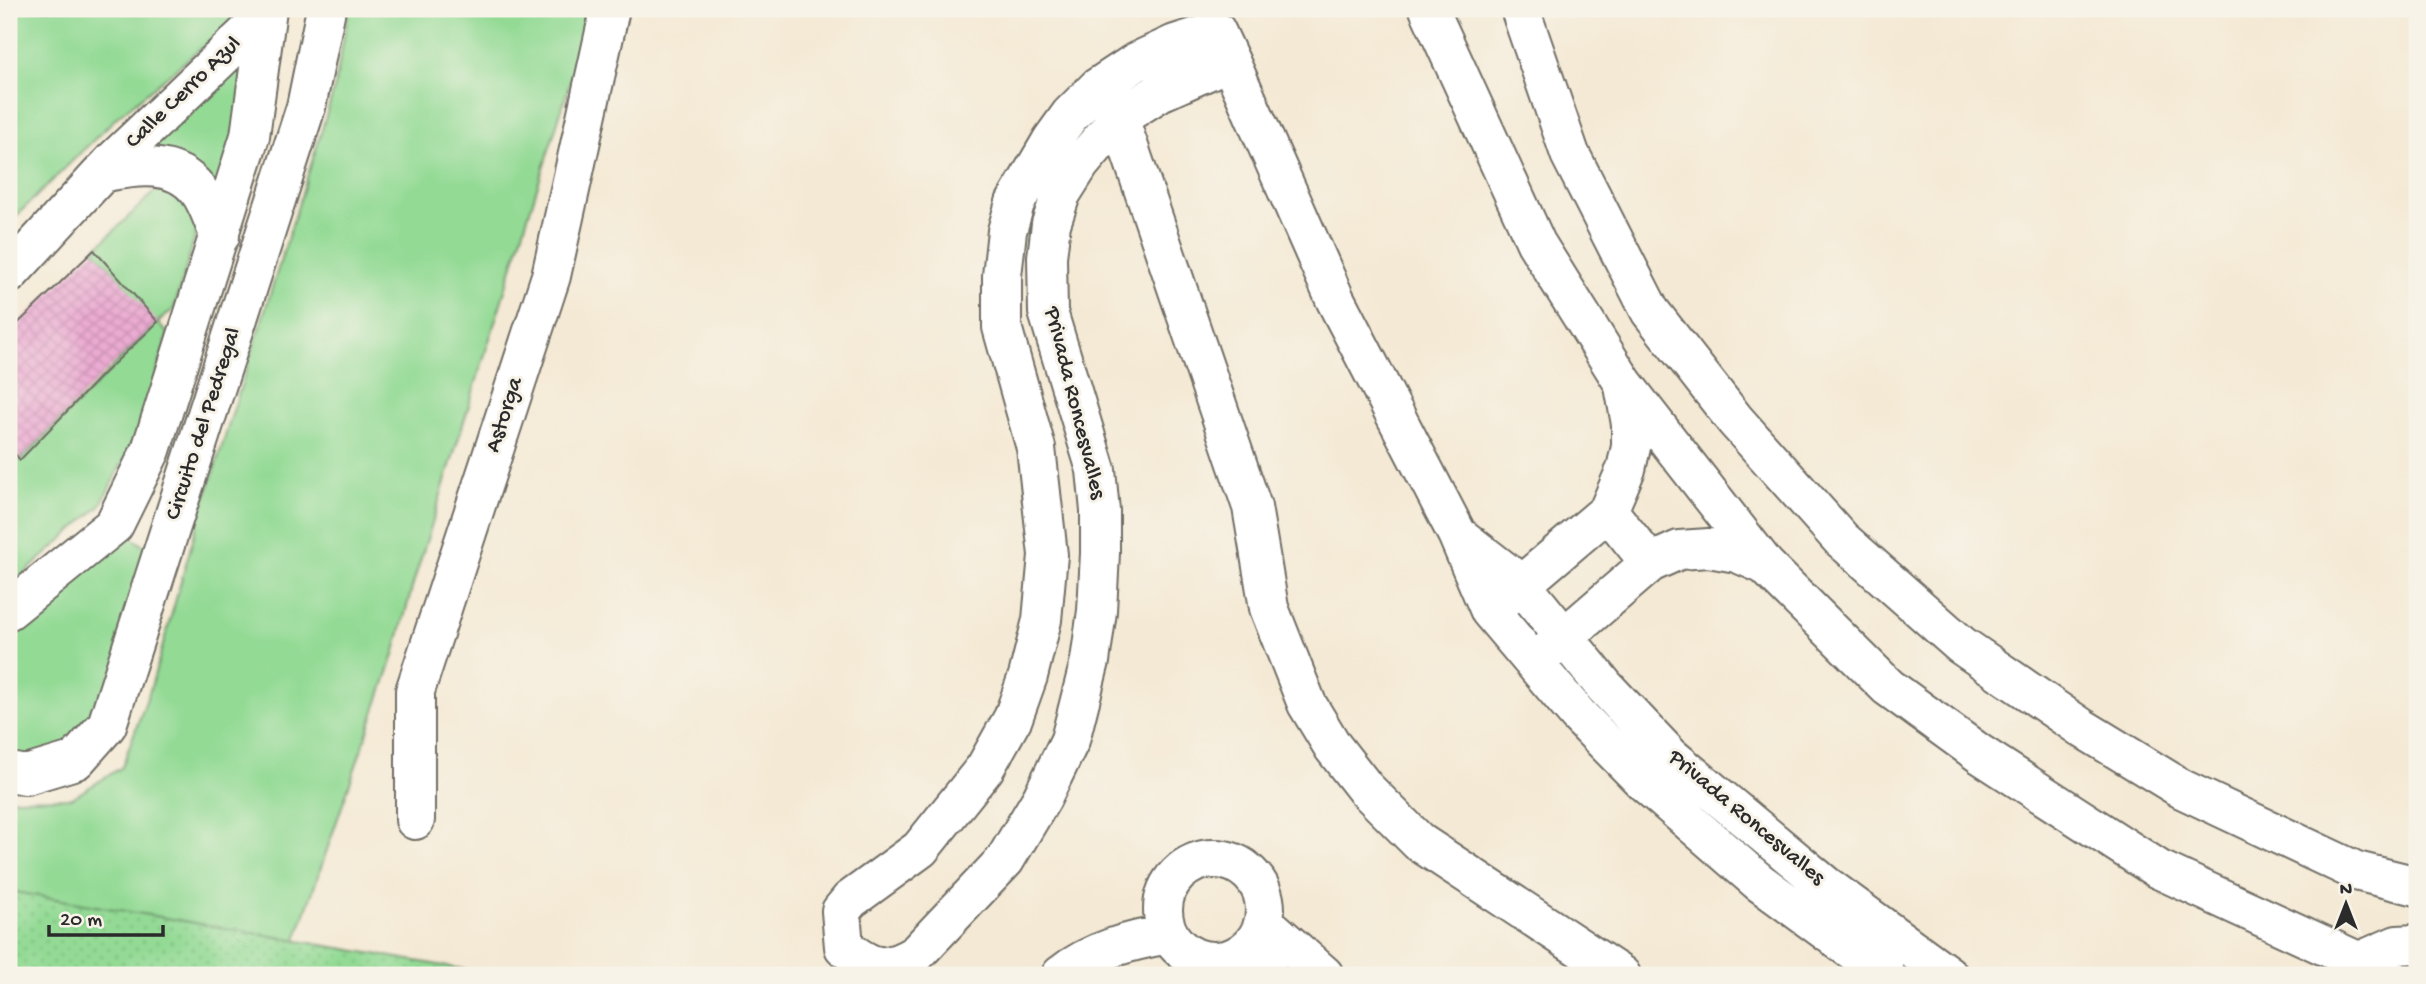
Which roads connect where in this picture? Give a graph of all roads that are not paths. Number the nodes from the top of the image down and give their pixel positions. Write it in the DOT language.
graph roads {
  1 [pos="326,9"];
  2 [pos="610,9"];
  3 [pos="1430,9"];
  4 [pos="1520,9"];
  5 [pos="266,12"];
  6 [pos="1223,46"];
  7 [pos="1119,118"];
  8 [pos="109,167"];
  9 [pos="220,236"];
  10 [pos="9,274"];
  11 [pos="1624,384"];
  12 [pos="1608,511"];
  13 [pos="1457,534"];
  14 [pos="1650,563"];
  15 [pos="1765,565"];
  16 [pos="1521,584"];
  17 [pos="9,610"];
  18 [pos="1490,611"];
  19 [pos="1565,637"];
  20 [pos="1535,663"];
  21 [pos="9,772"];
  22 [pos="415,820"];
  23 [pos="2417,886"];
  24 [pos="1264,922"];
  25 [pos="1168,934"];
  26 [pos="2417,944"];
  27 [pos="1254,965"];
  28 [pos="2373,969"];
  29 [pos="1061,975"];
  30 [pos="1324,975"];
  31 [pos="1621,975"];
  32 [pos="1886,975"];
  33 [pos="1948,975"];
  1 -- 21 [label="street, Circuito del Pedregal"];
  2 -- 22 [label="street, Astorga"];
  3 -- 11 [label="street"];
  4 -- 23 [label="street"];
  5 -- 8 [label="street, Calle Cerro Azul"];
  5 -- 9 [label="street, Circuito del Pedregal"];
  6 -- 7 [label="street, Privada Roncesvalles"];
  6 -- 7 [label="street, Privada Roncesvalles"];
  6 -- 13 [label="street, Privada Roncesvalles"];
  7 -- 31 [label="street"];
  8 -- 9 [label="street, Calle Cerro Azul"];
  8 -- 10 [label="street, Calle Cerro Azul"];
  9 -- 17 [label="street, Circuito del Pedregal"];
  11 -- 12 [label="street"];
  11 -- 15 [label="street"];
  12 -- 14 [label="street"];
  12 -- 16 [label="street"];
  13 -- 16 [label="street, Privada Roncesvalles"];
  13 -- 18 [label="street, Privada Roncesvalles"];
  14 -- 15 [label="street"];
  14 -- 19 [label="street"];
  15 -- 28 [label="street"];
  16 -- 18 [label="street"];
  16 -- 19 [label="street, Privada Roncesvalles"];
  18 -- 20 [label="street, Privada Roncesvalles"];
  19 -- 20 [label="street"];
  19 -- 33 [label="street, Privada Roncesvalles"];
  20 -- 32 [label="street, Privada Roncesvalles"];
  24 -- 25 [label="street"];
  24 -- 27 [label="street"];
  24 -- 30 [label="street"];
  25 -- 27 [label="street"];
  25 -- 29 [label="street"];
  26 -- 28 [label="street"];
}
